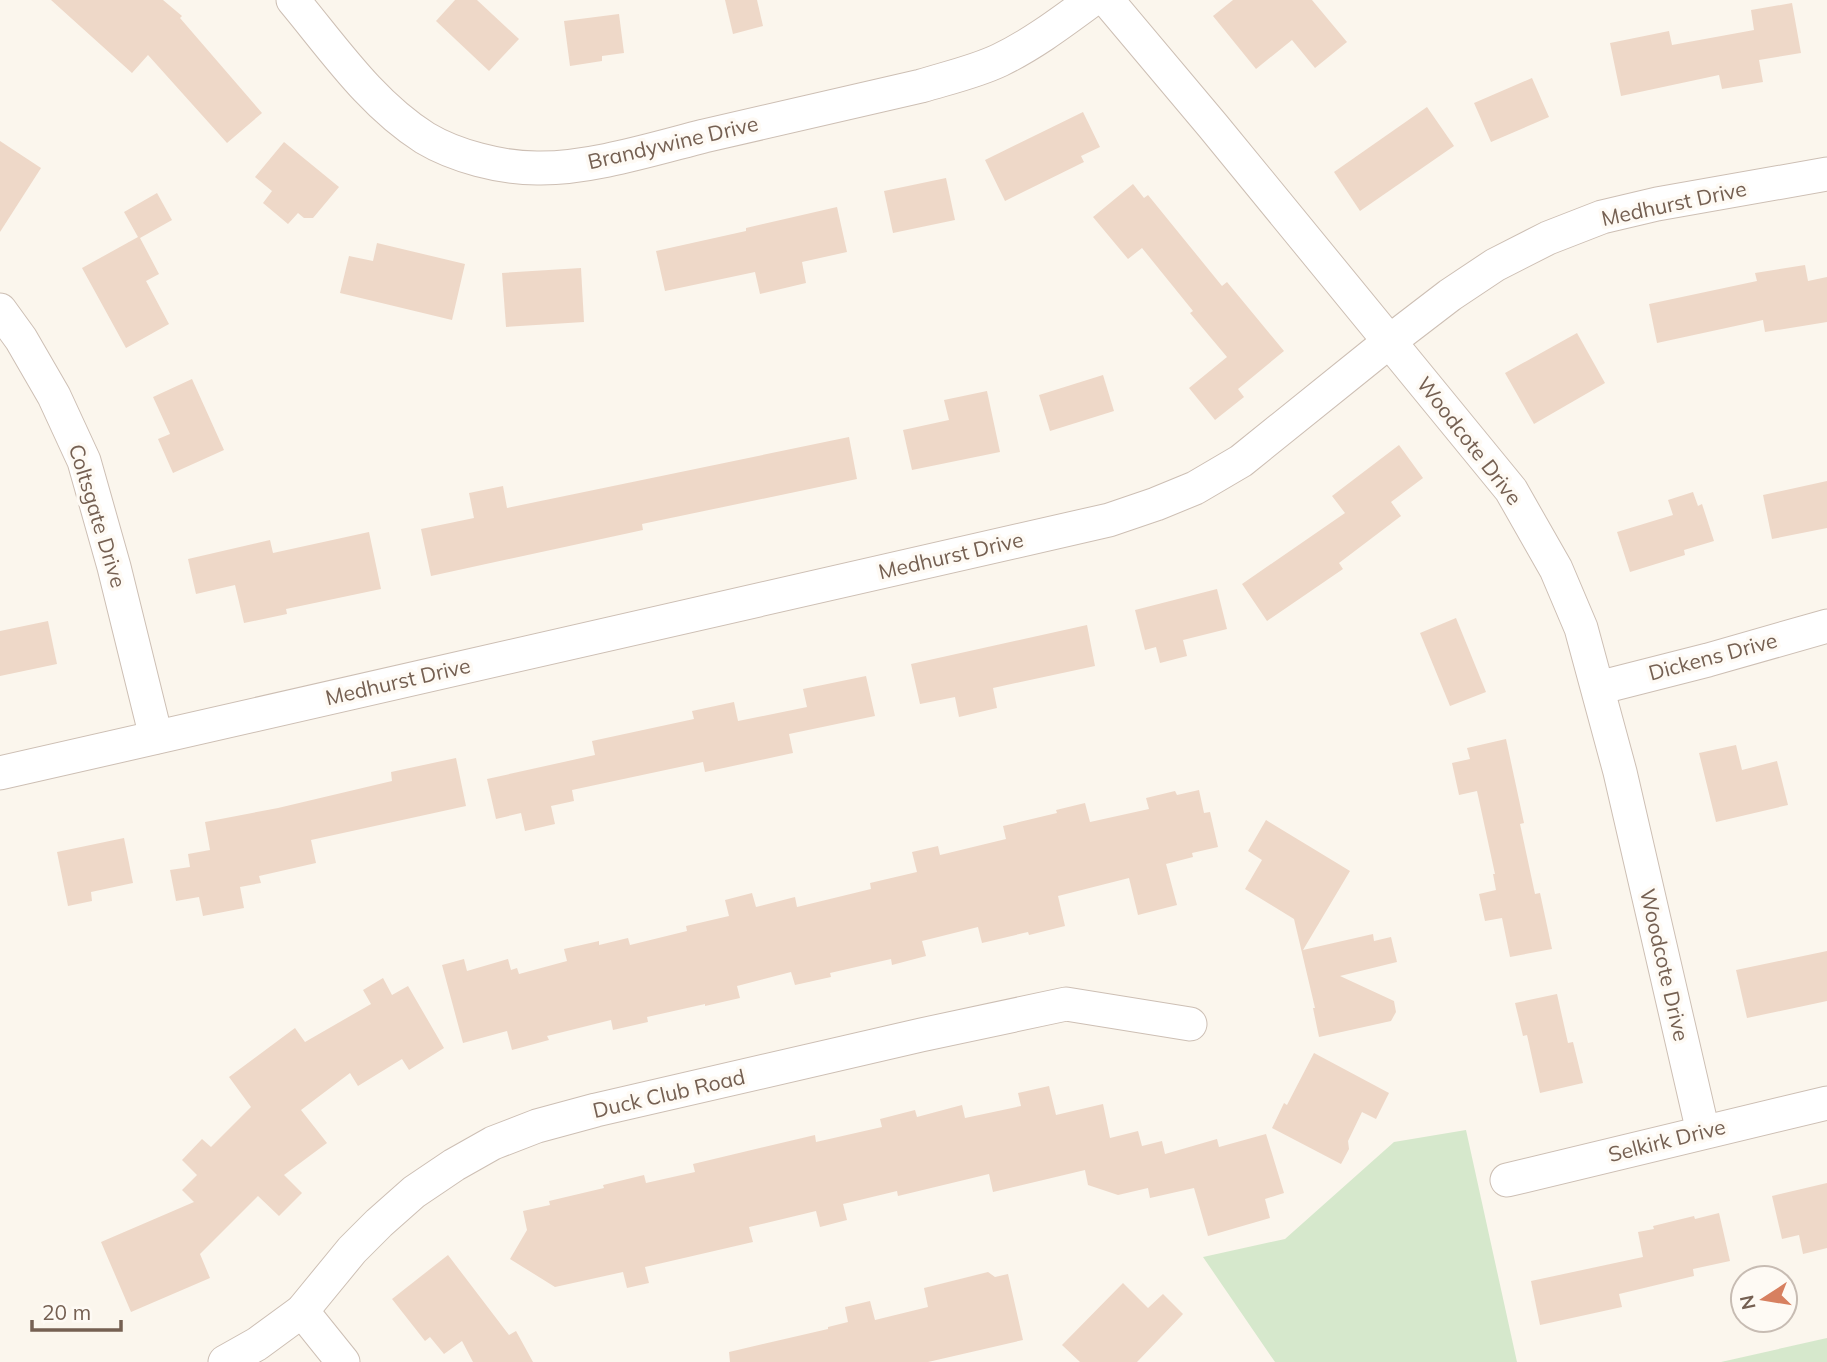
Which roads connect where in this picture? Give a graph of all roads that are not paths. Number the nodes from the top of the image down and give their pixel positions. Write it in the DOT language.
graph roads {
  1 [pos="293,0"];
  2 [pos="1092,0"];
  3 [pos="1107,0"];
  4 [pos="1827,174"];
  5 [pos="0,310"];
  6 [pos="1390,341"];
  7 [pos="1827,626"];
  8 [pos="1598,688"];
  9 [pos="156,737"];
  10 [pos="0,773"];
  11 [pos="1190,1024"];
  12 [pos="1827,1102"];
  13 [pos="1703,1132"];
  14 [pos="1507,1180"];
  15 [pos="302,1311"];
  16 [pos="225,1362"];
  17 [pos="343,1362"];
  1 -- 2 [label="street, Brandywine Drive"];
  3 -- 6 [label="street, Woodcote Drive"];
  4 -- 6 [label="street, Medhurst Drive"];
  5 -- 9 [label="street, Coltsgate Drive"];
  6 -- 8 [label="street, Woodcote Drive"];
  6 -- 9 [label="street, Medhurst Drive"];
  7 -- 8 [label="street, Dickens Drive"];
  8 -- 13 [label="street, Woodcote Drive"];
  9 -- 10 [label="street, Medhurst Drive"];
  11 -- 15 [label="street, Duck Club Road"];
  12 -- 13 [label="street, Selkirk Drive"];
  13 -- 14 [label="street, Selkirk Drive"];
  15 -- 16 [label="street, Duck Club Road"];
  15 -- 17 [label="street"];
}
